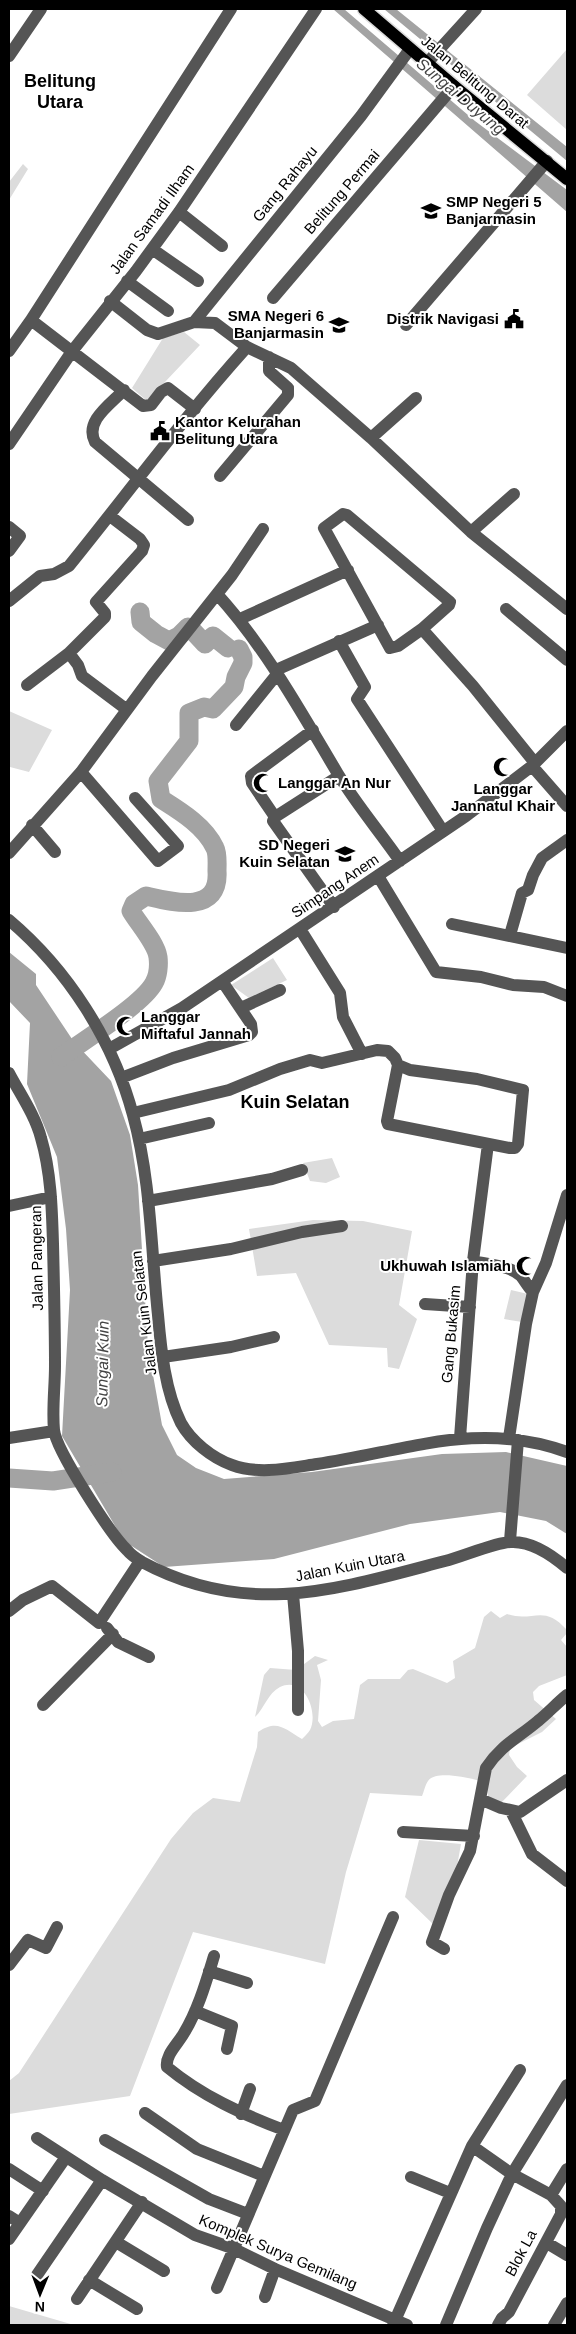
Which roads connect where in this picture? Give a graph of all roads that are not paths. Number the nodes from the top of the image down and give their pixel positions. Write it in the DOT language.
graph roads {
  1 [pos="41,9"];
  2 [pos="231,9"];
  3 [pos="316,9"];
  4 [pos="476,9"];
  5 [pos="368,10"];
  6 [pos="435,54"];
  7 [pos="9,56"];
  8 [pos="404,56"];
  9 [pos="450,91"];
  10 [pos="547,162"];
  11 [pos="567,178"];
  12 [pos="178,212"];
  13 [pos="222,246"];
  14 [pos="152,249"];
  15 [pos="127,281"];
  16 [pos="198,281"];
  17 [pos="273,298"];
  18 [pos="110,301"];
  19 [pos="168,311"];
  20 [pos="31,320"];
  21 [pos="194,322"];
  22 [pos="406,325"];
  23 [pos="247,347"];
  24 [pos="73,350"];
  25 [pos="9,351"];
  26 [pos="268,356"];
  27 [pos="124,390"];
  28 [pos="416,398"];
  29 [pos="195,409"];
  30 [pos="370,438"];
  31 [pos="9,444"];
  32 [pos="220,476"];
  33 [pos="140,479"];
  34 [pos="514,494"];
  35 [pos="110,516"];
  36 [pos="188,520"];
  37 [pos="9,527"];
  38 [pos="263,530"];
  39 [pos="471,532"];
  40 [pos="9,551"];
  41 [pos="348,570"];
  42 [pos="218,594"];
  43 [pos="9,601"];
  44 [pos="506,609"];
  45 [pos="567,609"];
  46 [pos="240,619"];
  47 [pos="378,625"];
  48 [pos="422,629"];
  49 [pos="339,642"];
  50 [pos="69,654"];
  51 [pos="567,660"];
  52 [pos="277,672"];
  53 [pos="27,685"];
  54 [pos="126,709"];
  55 [pos="236,725"];
  56 [pos="313,730"];
  57 [pos="567,731"];
  58 [pos="533,764"];
  59 [pos="81,772"];
  60 [pos="339,776"];
  61 [pos="135,798"];
  62 [pos="567,806"];
  63 [pos="276,817"];
  64 [pos="32,825"];
  65 [pos="443,831"];
  66 [pos="567,840"];
  67 [pos="9,852"];
  68 [pos="55,852"];
  69 [pos="400,861"];
  70 [pos="378,876"];
  71 [pos="334,907"];
  72 [pos="9,920"];
  73 [pos="452,924"];
  74 [pos="300,929"];
  75 [pos="510,935"];
  76 [pos="567,948"];
  77 [pos="222,981"];
  78 [pos="280,990"];
  79 [pos="567,996"];
  80 [pos="241,1008"];
  81 [pos="109,1049"];
  82 [pos="362,1054"];
  83 [pos="398,1065"];
  84 [pos="9,1072"];
  85 [pos="121,1078"];
  86 [pos="133,1113"];
  87 [pos="209,1123"];
  88 [pos="139,1139"];
  89 [pos="488,1144"];
  90 [pos="302,1170"];
  91 [pos="567,1195"];
  92 [pos="51,1197"];
  93 [pos="148,1201"];
  94 [pos="9,1206"];
  95 [pos="342,1226"];
  96 [pos="153,1261"];
  97 [pos="474,1261"];
  98 [pos="533,1292"];
  99 [pos="425,1304"];
  100 [pos="470,1307"];
  101 [pos="274,1337"];
  102 [pos="163,1357"];
  103 [pos="54,1432"];
  104 [pos="9,1438"];
  105 [pos="460,1438"];
  106 [pos="515,1443"];
  107 [pos="567,1452"];
  108 [pos="114,1535"];
  109 [pos="510,1537"];
  110 [pos="140,1561"];
  111 [pos="567,1568"];
  112 [pos="292,1594"];
  113 [pos="9,1611"];
  114 [pos="99,1623"];
  115 [pos="113,1634"];
  116 [pos="149,1657"];
  117 [pos="567,1695"];
  118 [pos="43,1705"];
  119 [pos="298,1710"];
  120 [pos="567,1780"];
  121 [pos="480,1799"];
  122 [pos="511,1812"];
  123 [pos="403,1832"];
  124 [pos="474,1836"];
  125 [pos="567,1881"];
  126 [pos="393,1917"];
  127 [pos="57,1926"];
  128 [pos="444,1949"];
  129 [pos="214,1956"];
  130 [pos="9,1965"];
  131 [pos="209,1971"];
  132 [pos="247,1983"];
  133 [pos="195,2010"];
  134 [pos="227,2049"];
  135 [pos="520,2070"];
  136 [pos="567,2085"];
  137 [pos="250,2089"];
  138 [pos="145,2113"];
  139 [pos="241,2114"];
  140 [pos="284,2130"];
  141 [pos="37,2138"];
  142 [pos="105,2140"];
  143 [pos="472,2146"];
  144 [pos="66,2157"];
  145 [pos="9,2169"];
  146 [pos="567,2169"];
  147 [pos="512,2174"];
  148 [pos="264,2176"];
  149 [pos="411,2177"];
  150 [pos="102,2180"];
  151 [pos="43,2191"];
  152 [pos="450,2193"];
  153 [pos="551,2194"];
  154 [pos="142,2202"];
  155 [pos="248,2214"];
  156 [pos="14,2220"];
  157 [pos="9,2239"];
  158 [pos="116,2242"];
  159 [pos="547,2243"];
  160 [pos="232,2248"];
  161 [pos="567,2255"];
  162 [pos="275,2269"];
  163 [pos="164,2271"];
  164 [pos="37,2275"];
  165 [pos="89,2280"];
  166 [pos="217,2288"];
  167 [pos="265,2297"];
  168 [pos="77,2299"];
  169 [pos="567,2303"];
  170 [pos="137,2309"];
  171 [pos="399,2324"];
  172 [pos="446,2325"];
  173 [pos="498,2325"];
  174 [pos="554,2325"];
  1 -- 7 [label="street"];
  2 -- 20 [label="street"];
  3 -- 12 [label="street, Jalan Samadi Ilham"];
  4 -- 6 [label="street"];
  5 -- 8 [label="main road, Jalan Belitung Darat"];
  6 -- 8 [label="main road, Jalan Belitung Darat"];
  6 -- 9 [label="main road, Jalan Belitung Darat"];
  8 -- 21 [label="street, Gang Rahayu"];
  9 -- 10 [label="main road, Jalan Belitung Darat"];
  9 -- 17 [label="street, Belitung Permai"];
  10 -- 11 [label="main road, Jalan Belitung Darat"];
  10 -- 22 [label="street"];
  12 -- 13 [label="street"];
  12 -- 14 [label="street, Jalan Samadi Ilham"];
  14 -- 15 [label="street, Jalan Samadi Ilham"];
  14 -- 16 [label="street"];
  15 -- 18 [label="street, Jalan Samadi Ilham"];
  15 -- 19 [label="street"];
  18 -- 21 [label="street"];
  18 -- 24 [label="street, Jalan Samadi Ilham"];
  20 -- 24 [label="street"];
  20 -- 25 [label="street"];
  21 -- 23 [label="street"];
  23 -- 26 [label="street"];
  23 -- 29 [label="street"];
  24 -- 27 [label="street"];
  24 -- 31 [label="street, Jalan Samadi Ilham"];
  26 -- 30 [label="street"];
  26 -- 32 [label="street"];
  27 -- 29 [label="street"];
  27 -- 33 [label="street"];
  28 -- 30 [label="street"];
  29 -- 33 [label="street"];
  30 -- 39 [label="street"];
  33 -- 35 [label="street"];
  33 -- 36 [label="street"];
  34 -- 39 [label="street"];
  35 -- 43 [label="street"];
  35 -- 50 [label="street"];
  37 -- 40 [label="street"];
  38 -- 42 [label="street"];
  39 -- 45 [label="street"];
  41 -- 46 [label="street"];
  41 -- 47 [label="street"];
  41 -- 48 [label="street"];
  42 -- 46 [label="street"];
  42 -- 54 [label="street"];
  44 -- 51 [label="street"];
  46 -- 52 [label="street"];
  47 -- 48 [label="street"];
  47 -- 49 [label="street"];
  48 -- 58 [label="street"];
  49 -- 52 [label="street"];
  49 -- 65 [label="street"];
  50 -- 53 [label="street"];
  50 -- 54 [label="street"];
  52 -- 55 [label="street"];
  52 -- 56 [label="street"];
  54 -- 59 [label="street"];
  56 -- 60 [label="street"];
  56 -- 63 [label="street"];
  57 -- 58 [label="street, Simpang Anem"];
  58 -- 62 [label="street"];
  58 -- 65 [label="street, Simpang Anem"];
  59 -- 61 [label="street"];
  59 -- 64 [label="street"];
  60 -- 63 [label="street"];
  60 -- 69 [label="street"];
  63 -- 71 [label="street"];
  64 -- 67 [label="street"];
  64 -- 68 [label="street"];
  65 -- 69 [label="street, Simpang Anem"];
  66 -- 75 [label="street"];
  69 -- 70 [label="street, Simpang Anem"];
  70 -- 71 [label="street, Simpang Anem"];
  70 -- 79 [label="street"];
  71 -- 74 [label="street, Simpang Anem"];
  72 -- 81 [label="street, Jalan Kuin Selatan"];
  73 -- 75 [label="street"];
  74 -- 77 [label="street, Simpang Anem"];
  74 -- 82 [label="street"];
  75 -- 76 [label="street"];
  77 -- 80 [label="street"];
  77 -- 81 [label="street, Simpang Anem"];
  78 -- 80 [label="street"];
  80 -- 85 [label="street"];
  81 -- 85 [label="street, Jalan Kuin Selatan"];
  82 -- 83 [label="street"];
  82 -- 86 [label="street"];
  83 -- 89 [label="street"];
  83 -- 89 [label="street"];
  84 -- 92 [label="street, Jalan Pangeran"];
  85 -- 86 [label="street, Jalan Kuin Selatan"];
  86 -- 88 [label="street, Jalan Kuin Selatan"];
  87 -- 88 [label="street"];
  88 -- 93 [label="street, Jalan Kuin Selatan"];
  89 -- 97 [label="street, Gang Bukasim"];
  90 -- 93 [label="street"];
  91 -- 98 [label="street"];
  92 -- 94 [label="street"];
  92 -- 103 [label="street, Jalan Pangeran"];
  93 -- 96 [label="street, Jalan Kuin Selatan"];
  95 -- 96 [label="street"];
  96 -- 102 [label="street, Jalan Kuin Selatan"];
  97 -- 98 [label="street"];
  97 -- 100 [label="street, Gang Bukasim"];
  98 -- 106 [label="street"];
  99 -- 100 [label="street"];
  100 -- 105 [label="street, Gang Bukasim"];
  101 -- 102 [label="street"];
  102 -- 105 [label="street, Jalan Kuin Selatan"];
  103 -- 104 [label="street"];
  103 -- 108 [label="street, Jalan Pangeran"];
  105 -- 106 [label="street, Jalan Kuin Selatan"];
  106 -- 107 [label="street, Jalan Kuin Selatan"];
  106 -- 109 [label="street"];
  108 -- 110 [label="street, Jalan Kuin Utara"];
  109 -- 111 [label="street, Jalan Kuin Utara"];
  109 -- 112 [label="street, Jalan Kuin Utara"];
  110 -- 112 [label="street, Jalan Kuin Utara"];
  110 -- 114 [label="street"];
  112 -- 119 [label="street"];
  113 -- 114 [label="street"];
  114 -- 115 [label="street"];
  115 -- 116 [label="street"];
  115 -- 118 [label="street"];
  117 -- 121 [label="street"];
  120 -- 122 [label="street"];
  121 -- 122 [label="street"];
  121 -- 124 [label="street"];
  122 -- 125 [label="street"];
  123 -- 124 [label="street"];
  124 -- 128 [label="street"];
  126 -- 140 [label="street"];
  127 -- 130 [label="street"];
  129 -- 131 [label="street"];
  131 -- 132 [label="street"];
  131 -- 133 [label="street"];
  133 -- 134 [label="street"];
  133 -- 139 [label="street"];
  135 -- 143 [label="street"];
  136 -- 147 [label="street"];
  137 -- 139 [label="street"];
  138 -- 148 [label="street"];
  139 -- 140 [label="street"];
  140 -- 148 [label="street"];
  141 -- 144 [label="street, Komplek Surya Gemilang"];
  142 -- 155 [label="street"];
  143 -- 147 [label="street"];
  143 -- 152 [label="street"];
  144 -- 150 [label="street, Komplek Surya Gemilang"];
  144 -- 151 [label="street"];
  145 -- 151 [label="street"];
  146 -- 153 [label="street"];
  147 -- 153 [label="street"];
  147 -- 172 [label="street"];
  148 -- 155 [label="street"];
  149 -- 152 [label="street"];
  150 -- 154 [label="street, Komplek Surya Gemilang"];
  150 -- 164 [label="street"];
  151 -- 156 [label="street"];
  152 -- 171 [label="street"];
  153 -- 159 [label="street, Blok La"];
  154 -- 158 [label="street"];
  154 -- 160 [label="street, Komplek Surya Gemilang"];
  155 -- 160 [label="street"];
  156 -- 157 [label="street"];
  158 -- 163 [label="street"];
  158 -- 165 [label="street"];
  159 -- 161 [label="street"];
  159 -- 173 [label="street, Blok La"];
  160 -- 162 [label="street, Komplek Surya Gemilang"];
  160 -- 166 [label="street"];
  162 -- 167 [label="street"];
  162 -- 171 [label="street, Komplek Surya Gemilang"];
  165 -- 168 [label="street"];
  165 -- 170 [label="street"];
  169 -- 174 [label="street"];
}
